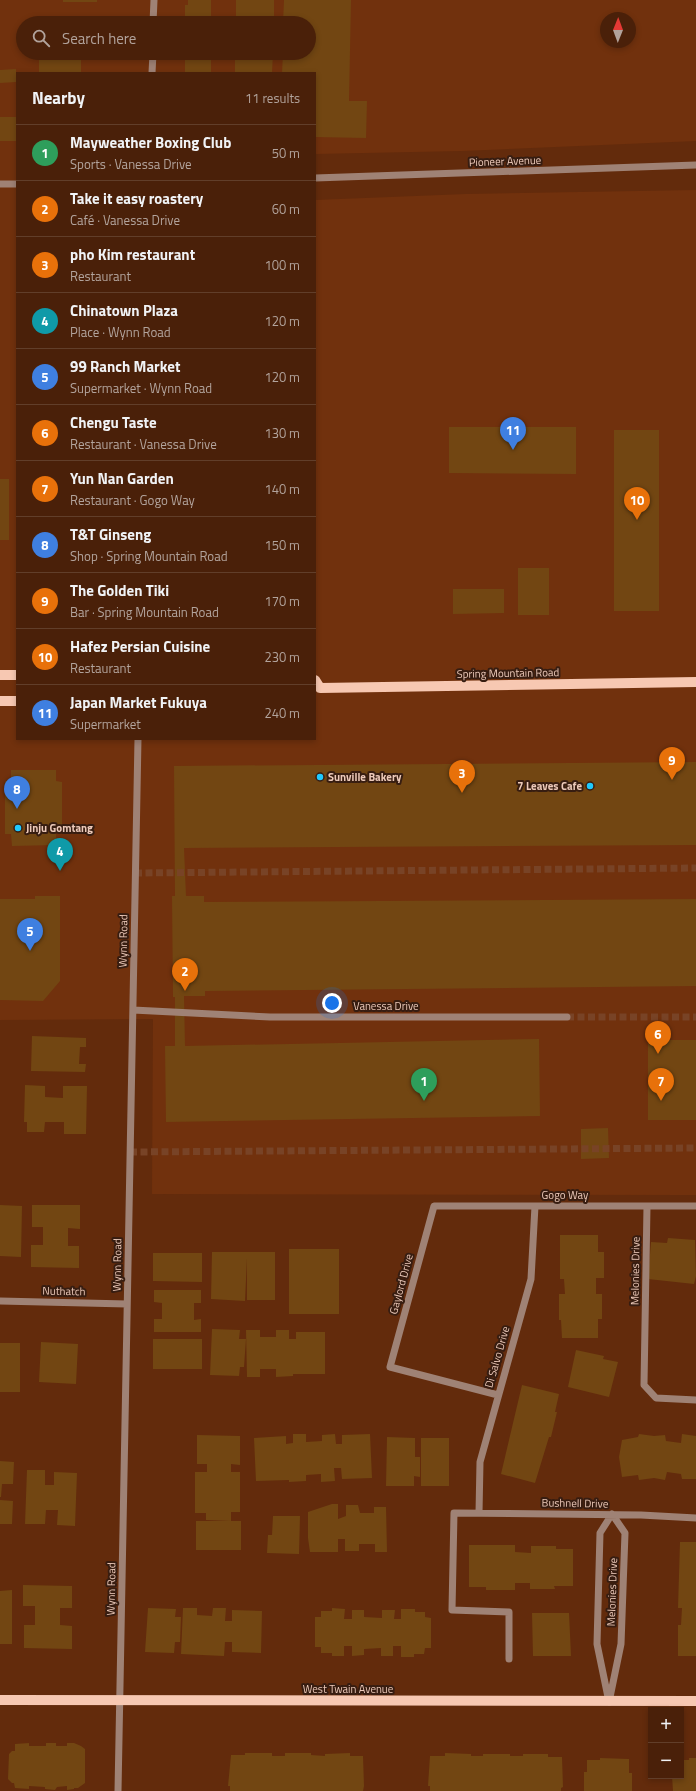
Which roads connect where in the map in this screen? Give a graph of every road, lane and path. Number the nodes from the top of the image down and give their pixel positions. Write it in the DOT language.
graph roads {
  1 [pos="154,0"];
  2 [pos="153,16"];
  3 [pos="153,60"];
  4 [pos="152,72"];
  5 [pos="696,165"];
  6 [pos="316,178"];
  7 [pos="0,184"];
  8 [pos="16,184"];
  9 [pos="0,675"];
  10 [pos="16,675"];
  11 [pos="696,682"];
  12 [pos="317,688"];
  13 [pos="0,701"];
  14 [pos="16,701"];
  15 [pos="138,740"];
  16 [pos="133,1010"];
  17 [pos="567,1017"];
  18 [pos="434,1206"];
  19 [pos="535,1206"];
  20 [pos="647,1206"];
  21 [pos="696,1206"];
  22 [pos="0,1301"];
  23 [pos="127,1304"];
  24 [pos="498,1395"];
  25 [pos="696,1400"];
  26 [pos="479,1513"];
  27 [pos="612,1514"];
  28 [pos="696,1518"];
  29 [pos="509,1659"];
  30 [pos="0,1700"];
  31 [pos="120,1700"];
  32 [pos="609,1702"];
  33 [pos="696,1702"];
  34 [pos="118,1791"];
  1 -- 2 [label="street"];
  3 -- 4 [label="street"];
  5 -- 6 [label="street, Pioneer Avenue"];
  7 -- 8 [label="street"];
  9 -- 10 [label="main road"];
  11 -- 12 [label="main road, Spring Mountain Road"];
  13 -- 14 [label="main road"];
  15 -- 16 [label="street, Wynn Road"];
  16 -- 17 [label="street, Vanessa Drive"];
  16 -- 23 [label="street, Wynn Road"];
  18 -- 19 [label="street, Gogo Way"];
  18 -- 24 [label="street, Gaylord Drive"];
  19 -- 20 [label="street, Gogo Way"];
  19 -- 24 [label="street, Di Salvo Drive"];
  20 -- 21 [label="street, Gogo Way"];
  20 -- 25 [label="street, Melonies Drive"];
  22 -- 23 [label="street, Nuthatch"];
  23 -- 31 [label="street, Wynn Road"];
  24 -- 26 [label="street, Di Salvo Drive"];
  26 -- 27 [label="street, Bushnell Drive"];
  26 -- 29 [label="street, Bushnell Drive"];
  27 -- 28 [label="street, Bushnell Drive"];
  27 -- 32 [label="street, Melonies Drive"];
  27 -- 32 [label="street, Melonies Drive"];
  30 -- 31 [label="main road, West Twain Avenue"];
  31 -- 32 [label="main road, West Twain Avenue"];
  31 -- 34 [label="street, Wynn Road"];
  32 -- 33 [label="main road, West Twain Avenue"];
}
